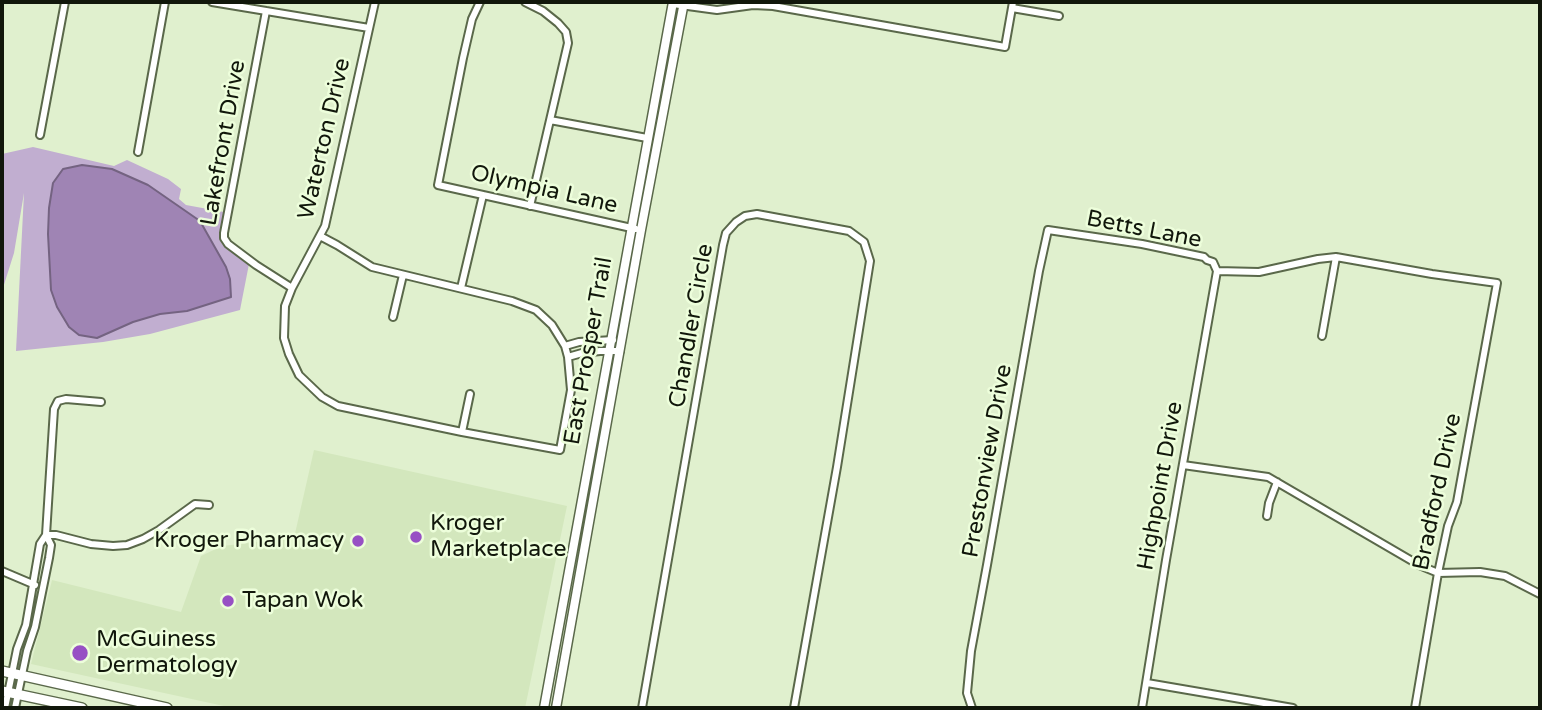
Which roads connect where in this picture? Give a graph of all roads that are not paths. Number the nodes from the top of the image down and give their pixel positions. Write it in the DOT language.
graph roads {
  1 [pos="65,2"];
  2 [pos="165,2"];
  3 [pos="212,2"];
  4 [pos="375,2"];
  5 [pos="480,2"];
  6 [pos="525,2"];
  7 [pos="730,2"];
  8 [pos="673,3"];
  9 [pos="753,3"];
  10 [pos="684,4"];
  11 [pos="1013,5"];
  12 [pos="740,6"];
  13 [pos="266,11"];
  14 [pos="1059,16"];
  15 [pos="369,28"];
  16 [pos="550,120"];
  17 [pos="40,135"];
  18 [pos="647,138"];
  19 [pos="138,152"];
  20 [pos="483,195"];
  21 [pos="530,206"];
  22 [pos="631,228"];
  23 [pos="641,230"];
  24 [pos="1058,231"];
  25 [pos="320,236"];
  26 [pos="1336,257"];
  27 [pos="1217,271"];
  28 [pos="403,275"];
  29 [pos="292,288"];
  30 [pos="461,288"];
  31 [pos="393,317"];
  32 [pos="1322,336"];
  33 [pos="610,340"];
  34 [pos="622,341"];
  35 [pos="565,346"];
  36 [pos="609,351"];
  37 [pos="620,351"];
  38 [pos="568,357"];
  39 [pos="470,394"];
  40 [pos="101,402"];
  41 [pos="462,432"];
  42 [pos="1183,465"];
  43 [pos="1278,482"];
  44 [pos="209,505"];
  45 [pos="1267,516"];
  46 [pos="46,535"];
  47 [pos="2,571"];
  48 [pos="1438,573"];
  49 [pos="33,584"];
  50 [pos="44,587"];
  51 [pos="1540,594"];
  52 [pos="560,620"];
  53 [pos="572,623"];
  54 [pos="11,674"];
  55 [pos="1147,683"];
  56 [pos="9,692"];
  57 [pos="5,708"];
  58 [pos="15,708"];
  59 [pos="82,708"];
  60 [pos="167,708"];
  61 [pos="544,708"];
  62 [pos="556,708"];
  63 [pos="642,708"];
  64 [pos="794,708"];
  65 [pos="972,708"];
  66 [pos="1142,708"];
  67 [pos="1293,708"];
  68 [pos="1415,708"];
  1 -- 17 [label="street"];
  2 -- 19 [label="street"];
  3 -- 13 [label="street"];
  4 -- 15 [label="street, Waterton Drive"];
  5 -- 20 [label="street, Olympia Lane"];
  6 -- 16 [label="street"];
  7 -- 12 [label="street"];
  8 -- 10 [label="street"];
  8 -- 18 [label="main road, East Prosper Trail"];
  9 -- 11 [label="street"];
  9 -- 12 [label="street"];
  10 -- 12 [label="street"];
  10 -- 23 [label="main road, East Prosper Trail"];
  11 -- 14 [label="street"];
  13 -- 15 [label="street"];
  13 -- 29 [label="street, Lakefront Drive"];
  15 -- 25 [label="street, Waterton Drive"];
  16 -- 18 [label="street"];
  16 -- 21 [label="street"];
  18 -- 22 [label="main road, East Prosper Trail"];
  20 -- 21 [label="street, Olympia Lane"];
  20 -- 30 [label="street"];
  21 -- 22 [label="street, Olympia Lane"];
  22 -- 23 [label="street, Olympia Lane"];
  22 -- 33 [label="main road, East Prosper Trail"];
  23 -- 34 [label="main road, East Prosper Trail"];
  24 -- 27 [label="street, Betts Lane"];
  24 -- 65 [label="street, Prestonview Drive"];
  25 -- 28 [label="street"];
  25 -- 29 [label="street, Waterton Drive"];
  26 -- 27 [label="street"];
  26 -- 32 [label="street"];
  26 -- 48 [label="street, Bradford Drive"];
  27 -- 42 [label="street, Highpoint Drive"];
  28 -- 30 [label="street"];
  28 -- 31 [label="street"];
  29 -- 41 [label="street, Waterton Drive"];
  30 -- 35 [label="street"];
  33 -- 34 [label="street"];
  33 -- 35 [label="street"];
  33 -- 36 [label="main road, East Prosper Trail"];
  34 -- 37 [label="main road, East Prosper Trail"];
  35 -- 38 [label="street"];
  36 -- 37 [label="street"];
  36 -- 38 [label="street"];
  36 -- 52 [label="main road, East Prosper Trail"];
  37 -- 53 [label="main road, East Prosper Trail"];
  38 -- 41 [label="street, Waterton Drive"];
  39 -- 41 [label="street"];
  40 -- 46 [label="street"];
  42 -- 43 [label="street"];
  42 -- 55 [label="street, Highpoint Drive"];
  43 -- 45 [label="street"];
  43 -- 48 [label="street"];
  44 -- 46 [label="street"];
  46 -- 49 [label="street"];
  46 -- 50 [label="street"];
  47 -- 49 [label="street"];
  48 -- 51 [label="street"];
  48 -- 68 [label="street, Bradford Drive"];
  49 -- 50 [label="street"];
  49 -- 54 [label="street"];
  50 -- 54 [label="street"];
  52 -- 53 [label="main road"];
  52 -- 61 [label="main road, East Prosper Trail"];
  53 -- 62 [label="main road, East Prosper Trail"];
  54 -- 56 [label="street"];
  54 -- 60 [label="main road"];
  55 -- 66 [label="street, Highpoint Drive"];
  55 -- 67 [label="street"];
  56 -- 57 [label="street"];
  56 -- 58 [label="street"];
  56 -- 59 [label="main road"];
  63 -- 64 [label="street, Chandler Circle"];
}
